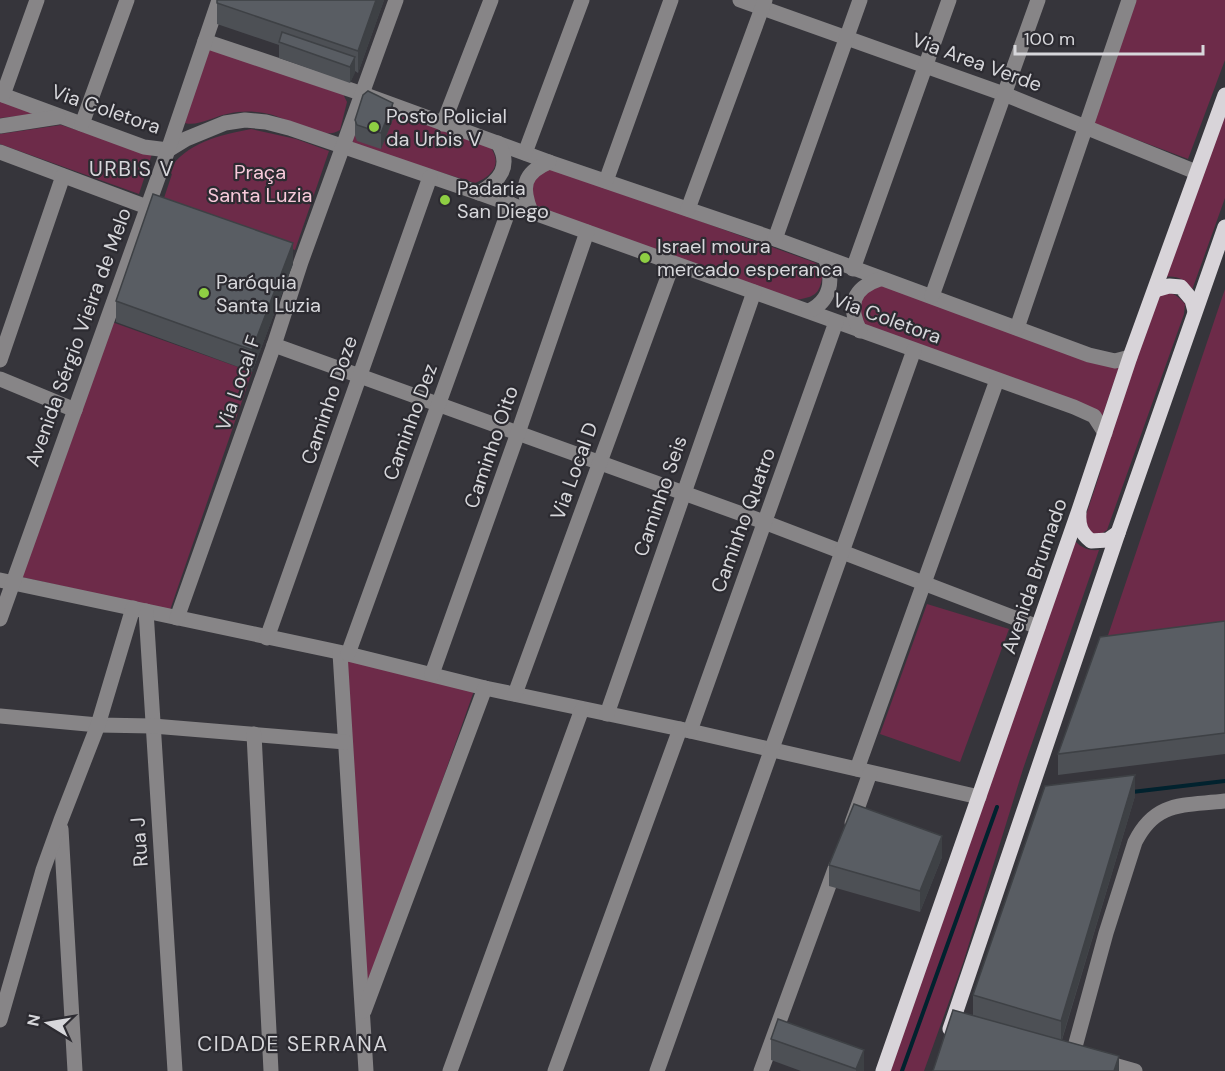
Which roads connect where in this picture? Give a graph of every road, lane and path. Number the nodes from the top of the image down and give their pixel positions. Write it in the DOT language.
graph roads {
  1 [pos="37,0"];
  2 [pos="127,0"];
  3 [pos="219,0"];
  4 [pos="396,0"];
  5 [pos="491,0"];
  6 [pos="582,0"];
  7 [pos="671,0"];
  8 [pos="740,0"];
  9 [pos="860,0"];
  10 [pos="949,0"];
  11 [pos="1038,0"];
  12 [pos="1130,0"];
  13 [pos="764,4"];
  14 [pos="846,37"];
  15 [pos="205,41"];
  16 [pos="924,65"];
  17 [pos="363,94"];
  18 [pos="1004,94"];
  19 [pos="2,95"];
  20 [pos="1225,95"];
  21 [pos="61,116"];
  22 [pos="82,124"];
  23 [pos="443,124"];
  24 [pos="0,126"];
  25 [pos="1085,126"];
  26 [pos="498,143"];
  27 [pos="342,147"];
  28 [pos="168,150"];
  29 [pos="0,152"];
  30 [pos="525,153"];
  31 [pos="549,162"];
  32 [pos="1196,172"];
  33 [pos="63,176"];
  34 [pos="430,177"];
  35 [pos="606,181"];
  36 [pos="479,193"];
  37 [pos="510,204"];
  38 [pos="146,207"];
  39 [pos="688,209"];
  40 [pos="531,212"];
  41 [pos="168,215"];
  42 [pos="1225,227"];
  43 [pos="587,232"];
  44 [pos="775,239"];
  45 [pos="826,260"];
  46 [pos="673,263"];
  47 [pos="852,269"];
  48 [pos="880,279"];
  49 [pos="1155,290"];
  50 [pos="754,292"];
  51 [pos="932,296"];
  52 [pos="809,311"];
  53 [pos="1195,311"];
  54 [pos="836,322"];
  55 [pos="1017,328"];
  56 [pos="860,331"];
  57 [pos="274,345"];
  58 [pos="914,351"];
  59 [pos="1130,357"];
  60 [pos="0,360"];
  61 [pos="360,376"];
  62 [pos="0,380"];
  63 [pos="997,380"];
  64 [pos="438,405"];
  65 [pos="75,410"];
  66 [pos="1106,432"];
  67 [pos="518,433"];
  68 [pos="599,464"];
  69 [pos="683,494"];
  70 [pos="1079,510"];
  71 [pos="765,522"];
  72 [pos="1118,533"];
  73 [pos="842,553"];
  74 [pos="6,582"];
  75 [pos="922,583"];
  76 [pos="140,610"];
  77 [pos="177,618"];
  78 [pos="0,619"];
  79 [pos="1038,627"];
  80 [pos="267,638"];
  81 [pos="344,654"];
  82 [pos="432,674"];
  83 [pos="485,688"];
  84 [pos="515,694"];
  85 [pos="582,709"];
  86 [pos="607,714"];
  87 [pos="0,716"];
  88 [pos="98,725"];
  89 [pos="153,726"];
  90 [pos="685,730"];
  91 [pos="254,734"];
  92 [pos="345,742"];
  93 [pos="772,750"];
  94 [pos="863,771"];
  95 [pos="979,797"];
  96 [pos="1225,801"];
  97 [pos="61,820"];
  98 [pos="362,1018"];
  99 [pos="0,1020"];
  100 [pos="945,1041"];
  101 [pos="75,1071"];
  102 [pos="175,1071"];
  103 [pos="271,1071"];
  104 [pos="366,1071"];
  105 [pos="450,1071"];
  106 [pos="555,1071"];
  107 [pos="657,1071"];
  108 [pos="761,1071"];
  109 [pos="883,1071"];
  110 [pos="1135,1071"];
  1 -- 19 [label="street"];
  2 -- 22 [label="street"];
  3 -- 15 [label="street, Avenida Sérgio Vieira de Melo"];
  4 -- 17 [label="street, Via Local F"];
  5 -- 23 [label="street"];
  6 -- 30 [label="street"];
  7 -- 35 [label="street"];
  8 -- 13 [label="street, Via Area Verde"];
  9 -- 14 [label="street"];
  10 -- 16 [label="street"];
  11 -- 18 [label="street"];
  12 -- 25 [label="street"];
  13 -- 14 [label="street, Via Area Verde"];
  13 -- 39 [label="street"];
  14 -- 16 [label="street, Via Area Verde"];
  14 -- 44 [label="street"];
  15 -- 17 [label="street, Via Coletora"];
  15 -- 28 [label="street, Avenida Sérgio Vieira de Melo"];
  16 -- 18 [label="street, Via Area Verde"];
  16 -- 47 [label="street"];
  17 -- 23 [label="street, Via Coletora"];
  17 -- 27 [label="street, Via Local F"];
  18 -- 25 [label="street, Via Area Verde"];
  18 -- 51 [label="street"];
  19 -- 21 [label="street, Via Coletora"];
  20 -- 32 [label="main road, Avenida Brumado"];
  21 -- 22 [label="street, Via Coletora"];
  21 -- 24 [label="street"];
  22 -- 28 [label="street, Via Coletora"];
  23 -- 26 [label="street, Via Coletora"];
  25 -- 32 [label="street, Via Area Verde"];
  25 -- 55 [label="street"];
  26 -- 30 [label="street, Via Coletora"];
  26 -- 36 [label="street"];
  27 -- 28 [label="street, Via Coletora"];
  27 -- 34 [label="street, Via Coletora"];
  27 -- 57 [label="street, Via Local F"];
  28 -- 38 [label="street, Avenida Sérgio Vieira de Melo"];
  29 -- 33 [label="street"];
  30 -- 31 [label="street, Via Coletora"];
  31 -- 35 [label="street, Via Coletora"];
  31 -- 40 [label="street"];
  32 -- 49 [label="main road, Avenida Brumado"];
  33 -- 38 [label="street"];
  33 -- 60 [label="street"];
  34 -- 36 [label="street, Via Coletora"];
  34 -- 61 [label="street, Caminho Doze"];
  35 -- 39 [label="street, Via Coletora"];
  36 -- 37 [label="street, Via Coletora"];
  37 -- 40 [label="street, Via Coletora"];
  37 -- 64 [label="street, Caminho Dez"];
  38 -- 41 [label="street"];
  38 -- 65 [label="street, Avenida Sérgio Vieira de Melo"];
  39 -- 44 [label="street, Via Coletora"];
  40 -- 43 [label="street, Via Coletora"];
  42 -- 53 [label="main road"];
  43 -- 46 [label="street, Via Coletora"];
  43 -- 67 [label="street, Caminho Oito"];
  44 -- 45 [label="street, Via Coletora"];
  45 -- 47 [label="street, Via Coletora"];
  45 -- 52 [label="street"];
  46 -- 50 [label="street, Via Coletora"];
  46 -- 68 [label="street, Via Local D"];
  47 -- 48 [label="street, Via Coletora"];
  48 -- 51 [label="street, Via Coletora"];
  48 -- 56 [label="street"];
  49 -- 53 [label="main road"];
  49 -- 59 [label="main road, Avenida Brumado"];
  50 -- 52 [label="street, Via Coletora"];
  50 -- 69 [label="street, Caminho Seis"];
  51 -- 55 [label="street, Via Coletora"];
  52 -- 54 [label="street, Via Coletora"];
  53 -- 72 [label="main road"];
  54 -- 56 [label="street, Via Coletora"];
  54 -- 71 [label="street, Caminho Quatro"];
  55 -- 59 [label="street, Via Coletora"];
  56 -- 58 [label="street, Via Coletora"];
  57 -- 61 [label="street"];
  57 -- 77 [label="street, Via Local F"];
  58 -- 63 [label="street, Via Coletora"];
  58 -- 73 [label="street"];
  59 -- 66 [label="main road, Avenida Brumado"];
  61 -- 64 [label="street"];
  61 -- 80 [label="street, Caminho Doze"];
  62 -- 65 [label="street"];
  63 -- 66 [label="street, Via Coletora"];
  63 -- 75 [label="street"];
  64 -- 67 [label="street"];
  64 -- 81 [label="street, Caminho Dez"];
  65 -- 74 [label="street, Avenida Sérgio Vieira de Melo"];
  66 -- 70 [label="main road, Avenida Brumado"];
  67 -- 68 [label="street"];
  67 -- 82 [label="street, Caminho Oito"];
  68 -- 69 [label="street"];
  68 -- 84 [label="street, Via Local D"];
  69 -- 71 [label="street"];
  69 -- 86 [label="street, Caminho Seis"];
  70 -- 72 [label="main road"];
  70 -- 79 [label="main road, Avenida Brumado"];
  71 -- 73 [label="street"];
  71 -- 90 [label="street, Caminho Quatro"];
  72 -- 100 [label="main road"];
  73 -- 75 [label="street"];
  73 -- 93 [label="street"];
  74 -- 76 [label="street"];
  74 -- 78 [label="street, Avenida Sérgio Vieira de Melo"];
  75 -- 79 [label="street"];
  75 -- 94 [label="street"];
  76 -- 77 [label="street"];
  76 -- 88 [label="street"];
  76 -- 89 [label="street, Rua J"];
  77 -- 80 [label="street"];
  79 -- 95 [label="main road, Avenida Brumado"];
  80 -- 81 [label="street"];
  81 -- 82 [label="street"];
  81 -- 92 [label="street"];
  82 -- 83 [label="street"];
  83 -- 84 [label="street"];
  83 -- 98 [label="street"];
  84 -- 85 [label="street"];
  85 -- 86 [label="street"];
  85 -- 105 [label="street"];
  86 -- 90 [label="street"];
  87 -- 88 [label="street"];
  88 -- 89 [label="street"];
  88 -- 97 [label="street"];
  89 -- 91 [label="street"];
  89 -- 102 [label="street, Rua J"];
  90 -- 93 [label="street"];
  90 -- 106 [label="street, Caminho Quatro"];
  91 -- 92 [label="street"];
  91 -- 103 [label="street"];
  92 -- 98 [label="street"];
  93 -- 94 [label="street"];
  93 -- 107 [label="street"];
  94 -- 95 [label="street"];
  94 -- 108 [label="street"];
  95 -- 109 [label="main road, Avenida Brumado"];
  96 -- 110 [label="street"];
  97 -- 99 [label="street"];
  97 -- 101 [label="street"];
  98 -- 104 [label="street"];
}
